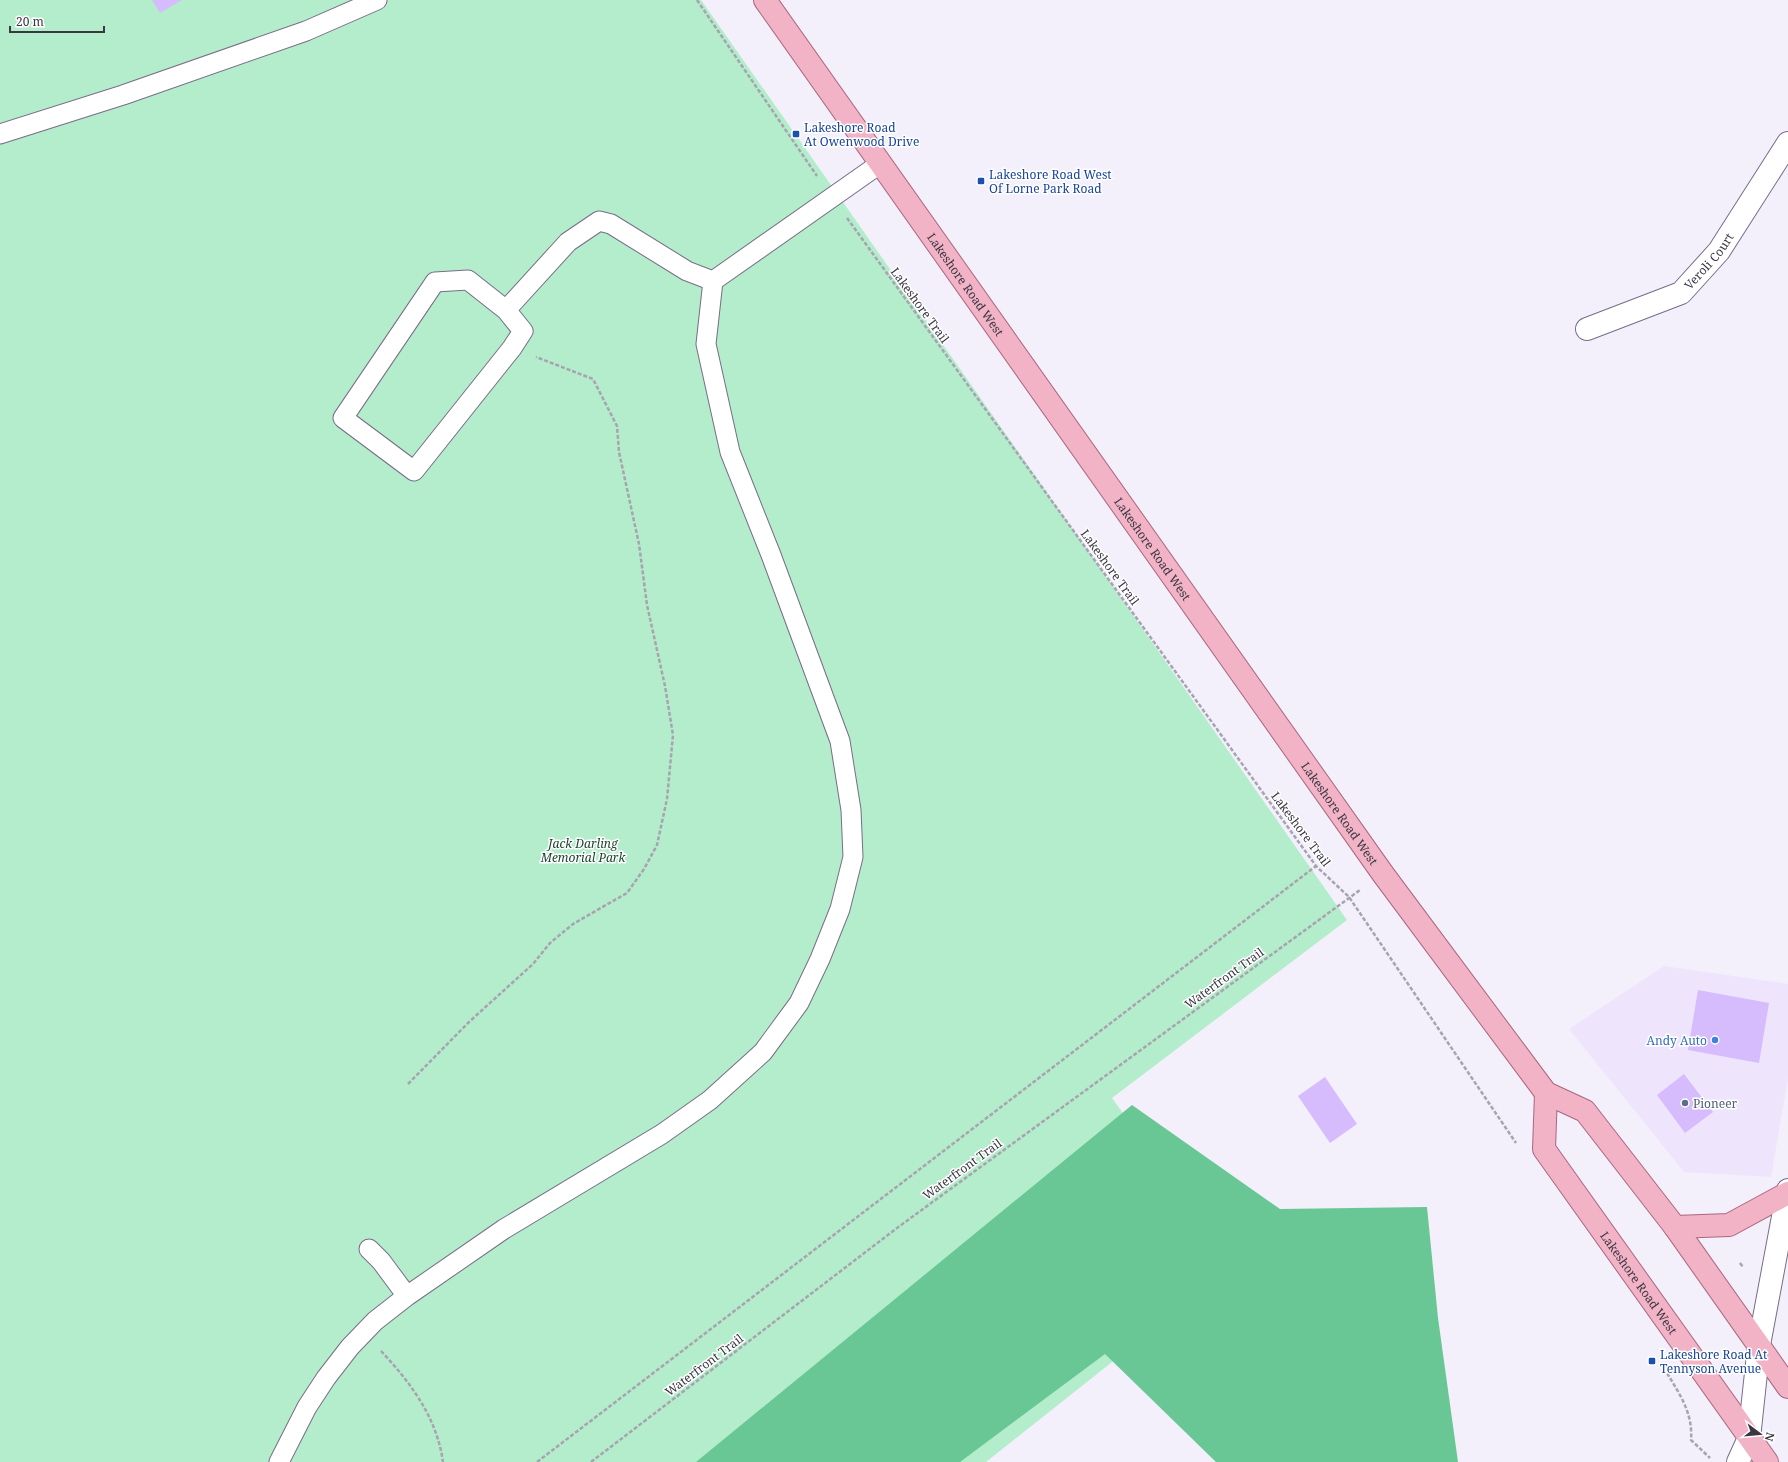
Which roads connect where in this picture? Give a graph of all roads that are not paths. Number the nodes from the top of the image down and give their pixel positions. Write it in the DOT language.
graph roads {
  1 [pos="377,0"];
  2 [pos="765,0"];
  3 [pos="0,134"];
  4 [pos="1788,143"];
  5 [pos="881,163"];
  6 [pos="713,281"];
  7 [pos="506,310"];
  8 [pos="1587,329"];
  9 [pos="1546,1093"];
  10 [pos="1788,1192"];
  11 [pos="1675,1227"];
  12 [pos="368,1249"];
  13 [pos="407,1296"];
  14 [pos="1759,1345"];
  15 [pos="1788,1387"];
  16 [pos="1749,1438"];
  17 [pos="279,1462"];
  18 [pos="1738,1462"];
  19 [pos="1767,1462"];
  1 -- 3 [label="lane"];
  2 -- 5 [label="main road, Lakeshore Road West"];
  4 -- 8 [label="street, Veroli Court"];
  5 -- 6 [label="lane"];
  5 -- 9 [label="main road, Lakeshore Road West"];
  6 -- 7 [label="lane"];
  6 -- 13 [label="lane"];
  7 -- 7 [label="lane"];
  9 -- 11 [label="main road, Lakeshore Road West"];
  9 -- 16 [label="main road, Lakeshore Road West"];
  10 -- 11 [label="main road"];
  10 -- 14 [label="street"];
  11 -- 14 [label="main road, Lakeshore Road West"];
  12 -- 13 [label="lane"];
  13 -- 17 [label="lane"];
  14 -- 15 [label="main road, Lakeshore Road West"];
  14 -- 16 [label="street"];
  16 -- 18 [label="street"];
  16 -- 19 [label="main road, Lakeshore Road West"];
}
